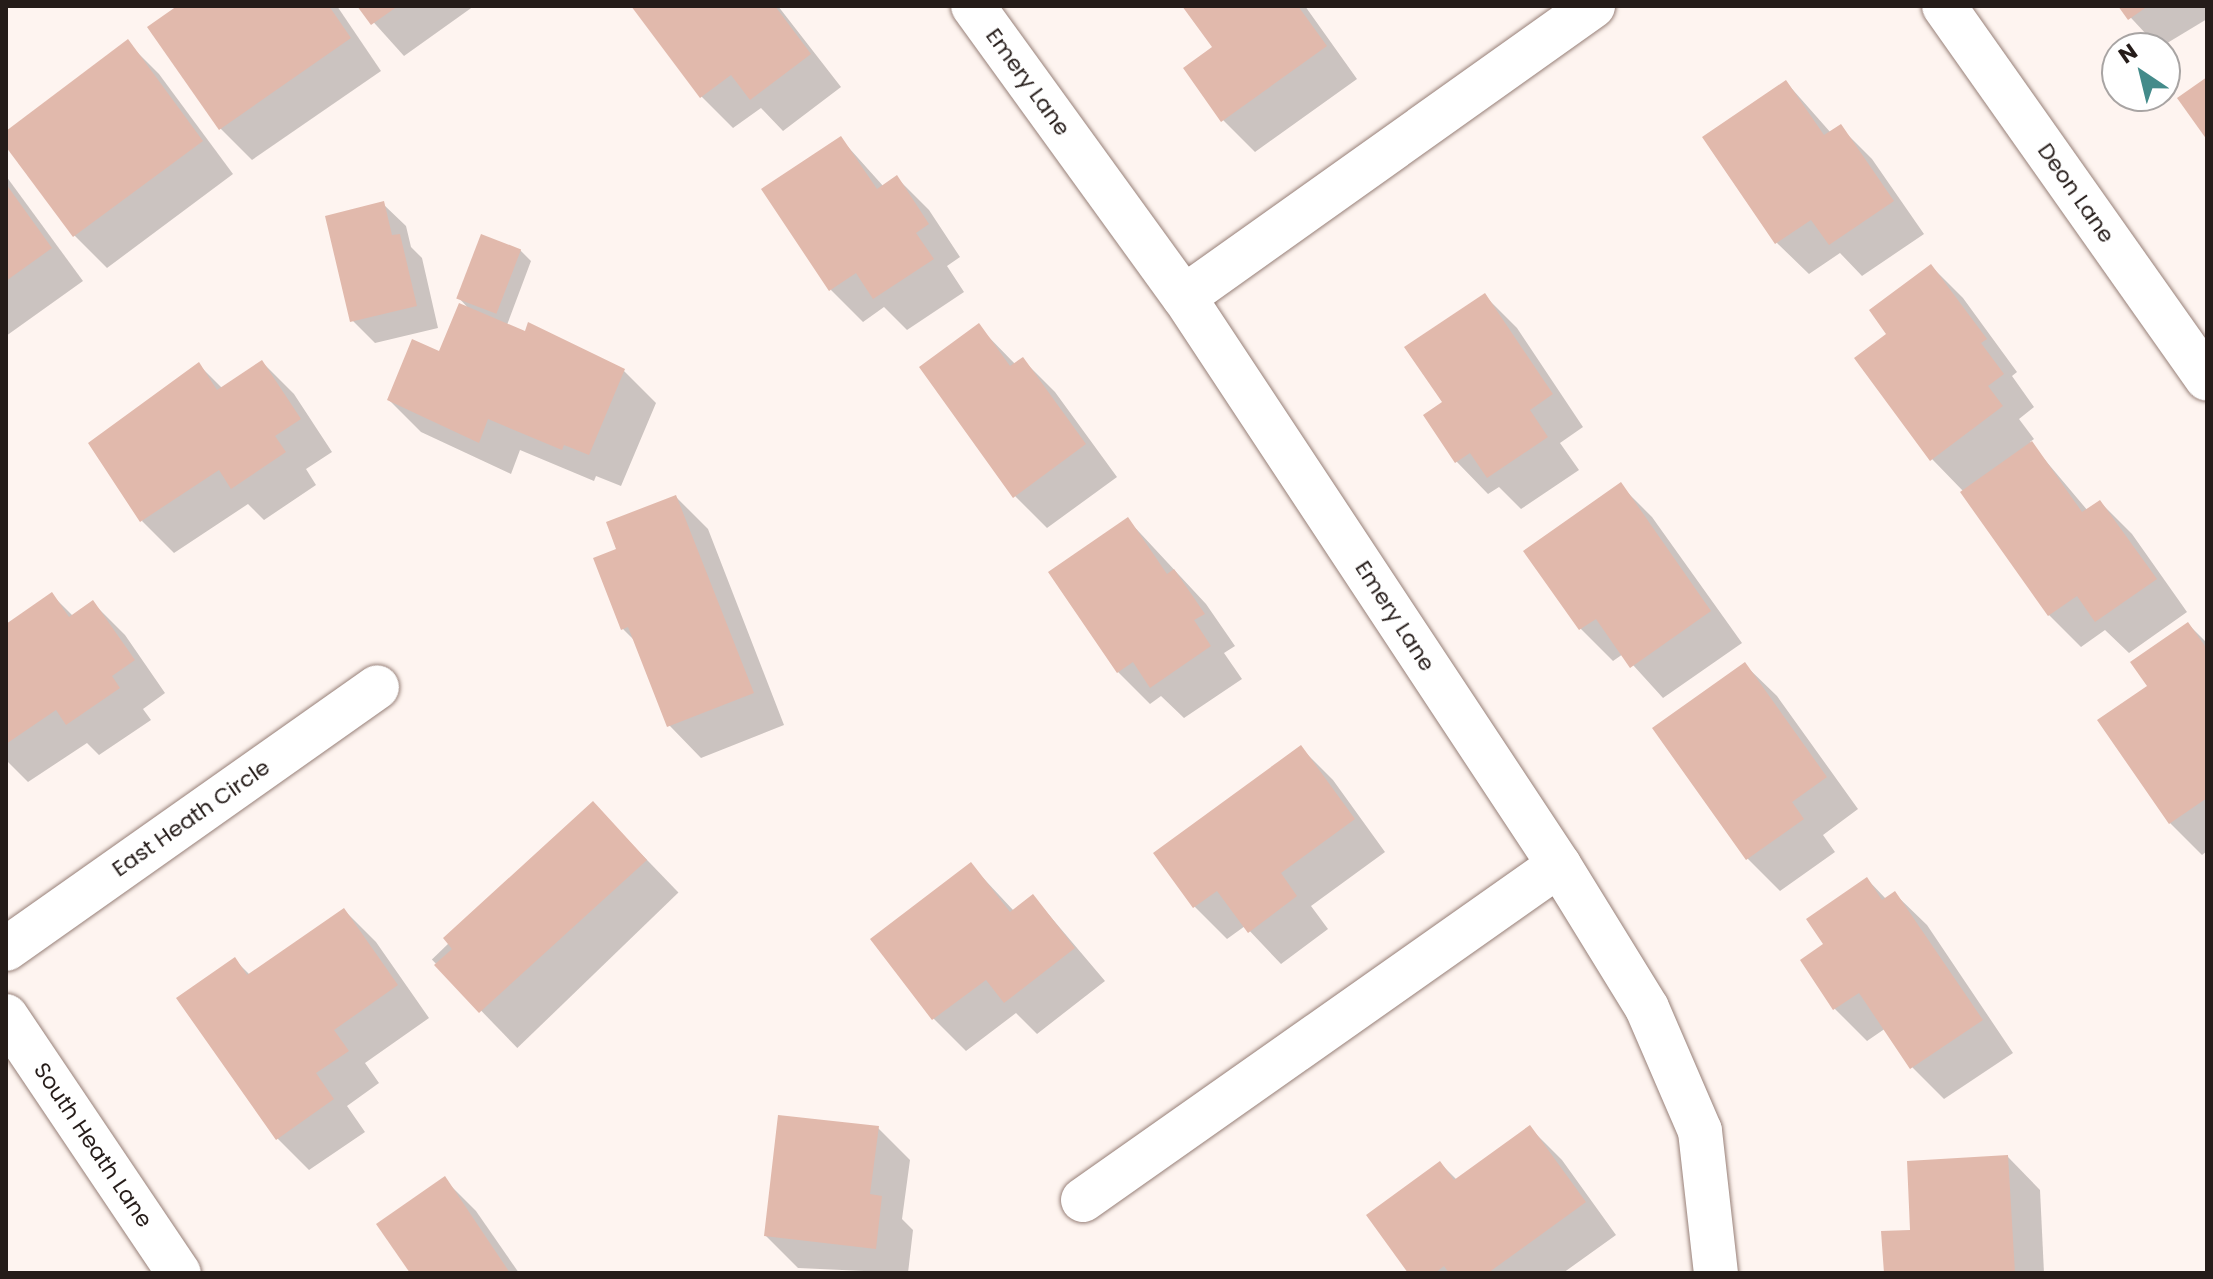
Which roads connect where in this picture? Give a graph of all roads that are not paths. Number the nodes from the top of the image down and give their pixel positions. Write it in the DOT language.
graph roads {
  1 [pos="973,6"];
  2 [pos="1593,6"];
  3 [pos="1944,6"];
  4 [pos="1184,297"];
  5 [pos="2207,379"];
  6 [pos="377,687"];
  7 [pos="1559,865"];
  8 [pos="6,949"];
  9 [pos="6,1016"];
  10 [pos="1083,1200"];
  11 [pos="179,1273"];
  12 [pos="1716,1273"];
  1 -- 4 [label="street, Emery Lane"];
  2 -- 4 [label="street"];
  3 -- 5 [label="street, Deon Lane"];
  4 -- 7 [label="street, Emery Lane"];
  6 -- 8 [label="street, East Heath Circle"];
  7 -- 10 [label="street"];
  7 -- 12 [label="street, Emery Lane"];
  9 -- 11 [label="street, South Heath Lane"];
}
